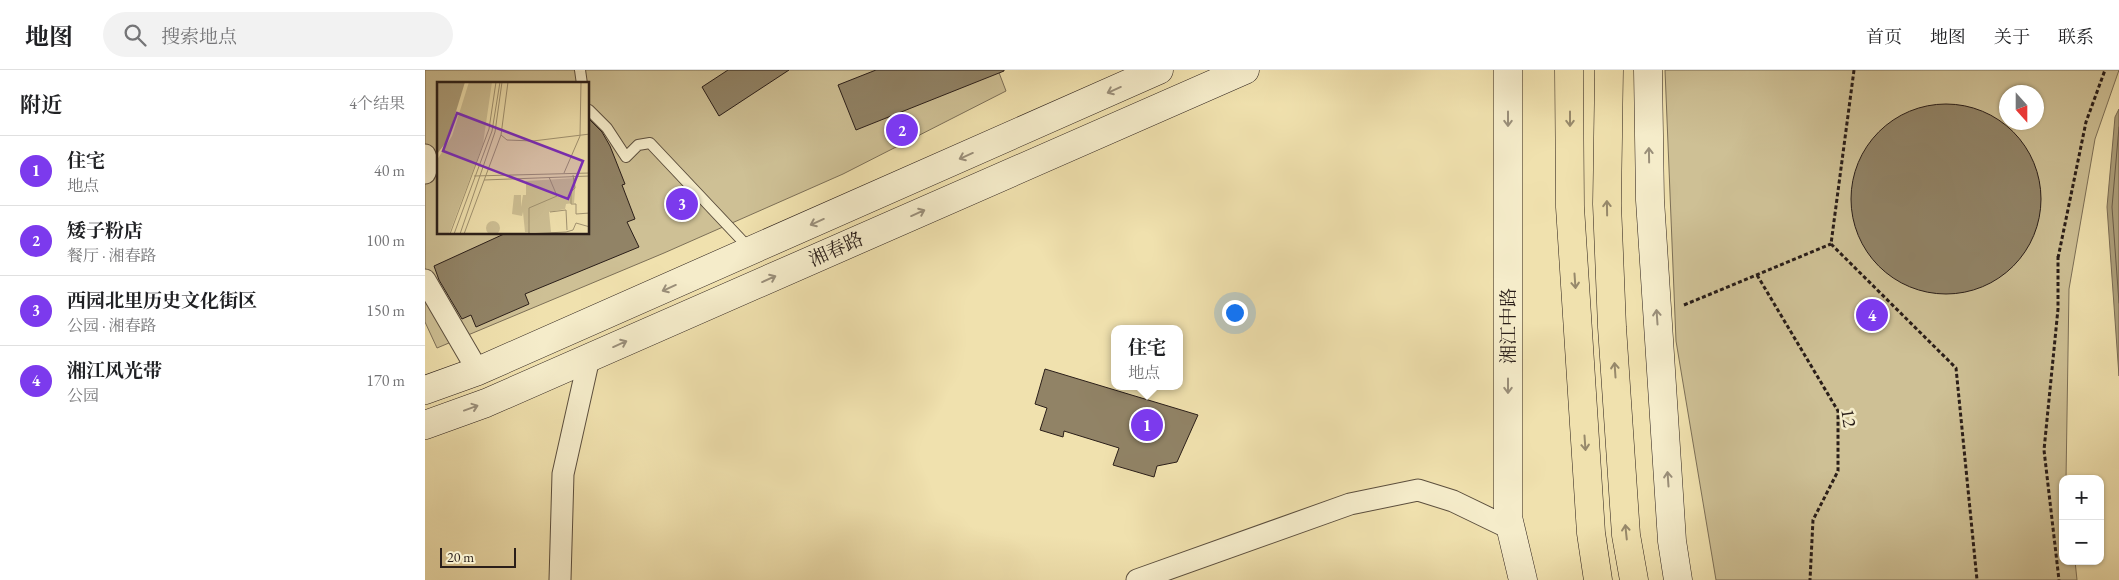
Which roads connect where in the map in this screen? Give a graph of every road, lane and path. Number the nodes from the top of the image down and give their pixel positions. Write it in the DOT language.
graph roads {
  1 [pos="1159,70"];
  2 [pos="1245,70"];
  3 [pos="1508,70"];
  4 [pos="1569,70"];
  5 [pos="1609,70"];
  6 [pos="1648,70"];
  7 [pos="1854,70"];
  8 [pos="2105,70"];
  9 [pos="590,111"];
  10 [pos="425,155"];
  11 [pos="425,173"];
  12 [pos="1831,244"];
  13 [pos="752,251"];
  14 [pos="1757,275"];
  15 [pos="425,280"];
  16 [pos="1657,316"];
  17 [pos="589,358"];
  18 [pos="478,371"];
  19 [pos="425,390"];
  20 [pos="425,425"];
  21 [pos="1511,530"];
  22 [pos="560,580"];
  23 [pos="1137,580"];
  24 [pos="1523,580"];
  25 [pos="1598,580"];
  26 [pos="1634,580"];
  27 [pos="1678,580"];
  28 [pos="1810,580"];
  29 [pos="1977,580"];
  30 [pos="2059,580"];
  1 -- 13 [label="street, 湘春路, one-way"];
  17 -- 2 [label="street, 湘春路, one-way"];
  3 -- 21 [label="street, 湘江中路, one-way"];
  4 -- 25 [label="main road, one-way"];
  26 -- 5 [label="main road, one-way"];
  16 -- 6 [label="street, one-way"];
  7 -- 12 [label="path"];
  8 -- 30 [label="path"];
  9 -- 13 [label="lane"];
  10 -- 11 [label="street"];
  12 -- 14 [label="path"];
  12 -- 29 [label="path"];
  13 -- 18 [label="street, 湘春路, one-way"];
  14 -- 16 [label="path"];
  14 -- 28 [label="path, 12"];
  15 -- 18 [label="street"];
  27 -- 16 [label="street, one-way"];
  20 -- 17 [label="street, 湘春路, one-way"];
  17 -- 22 [label="street"];
  18 -- 19 [label="street, 湘春路"];
  21 -- 23 [label="street"];
  21 -- 24 [label="street, 湘江中路"];
}
